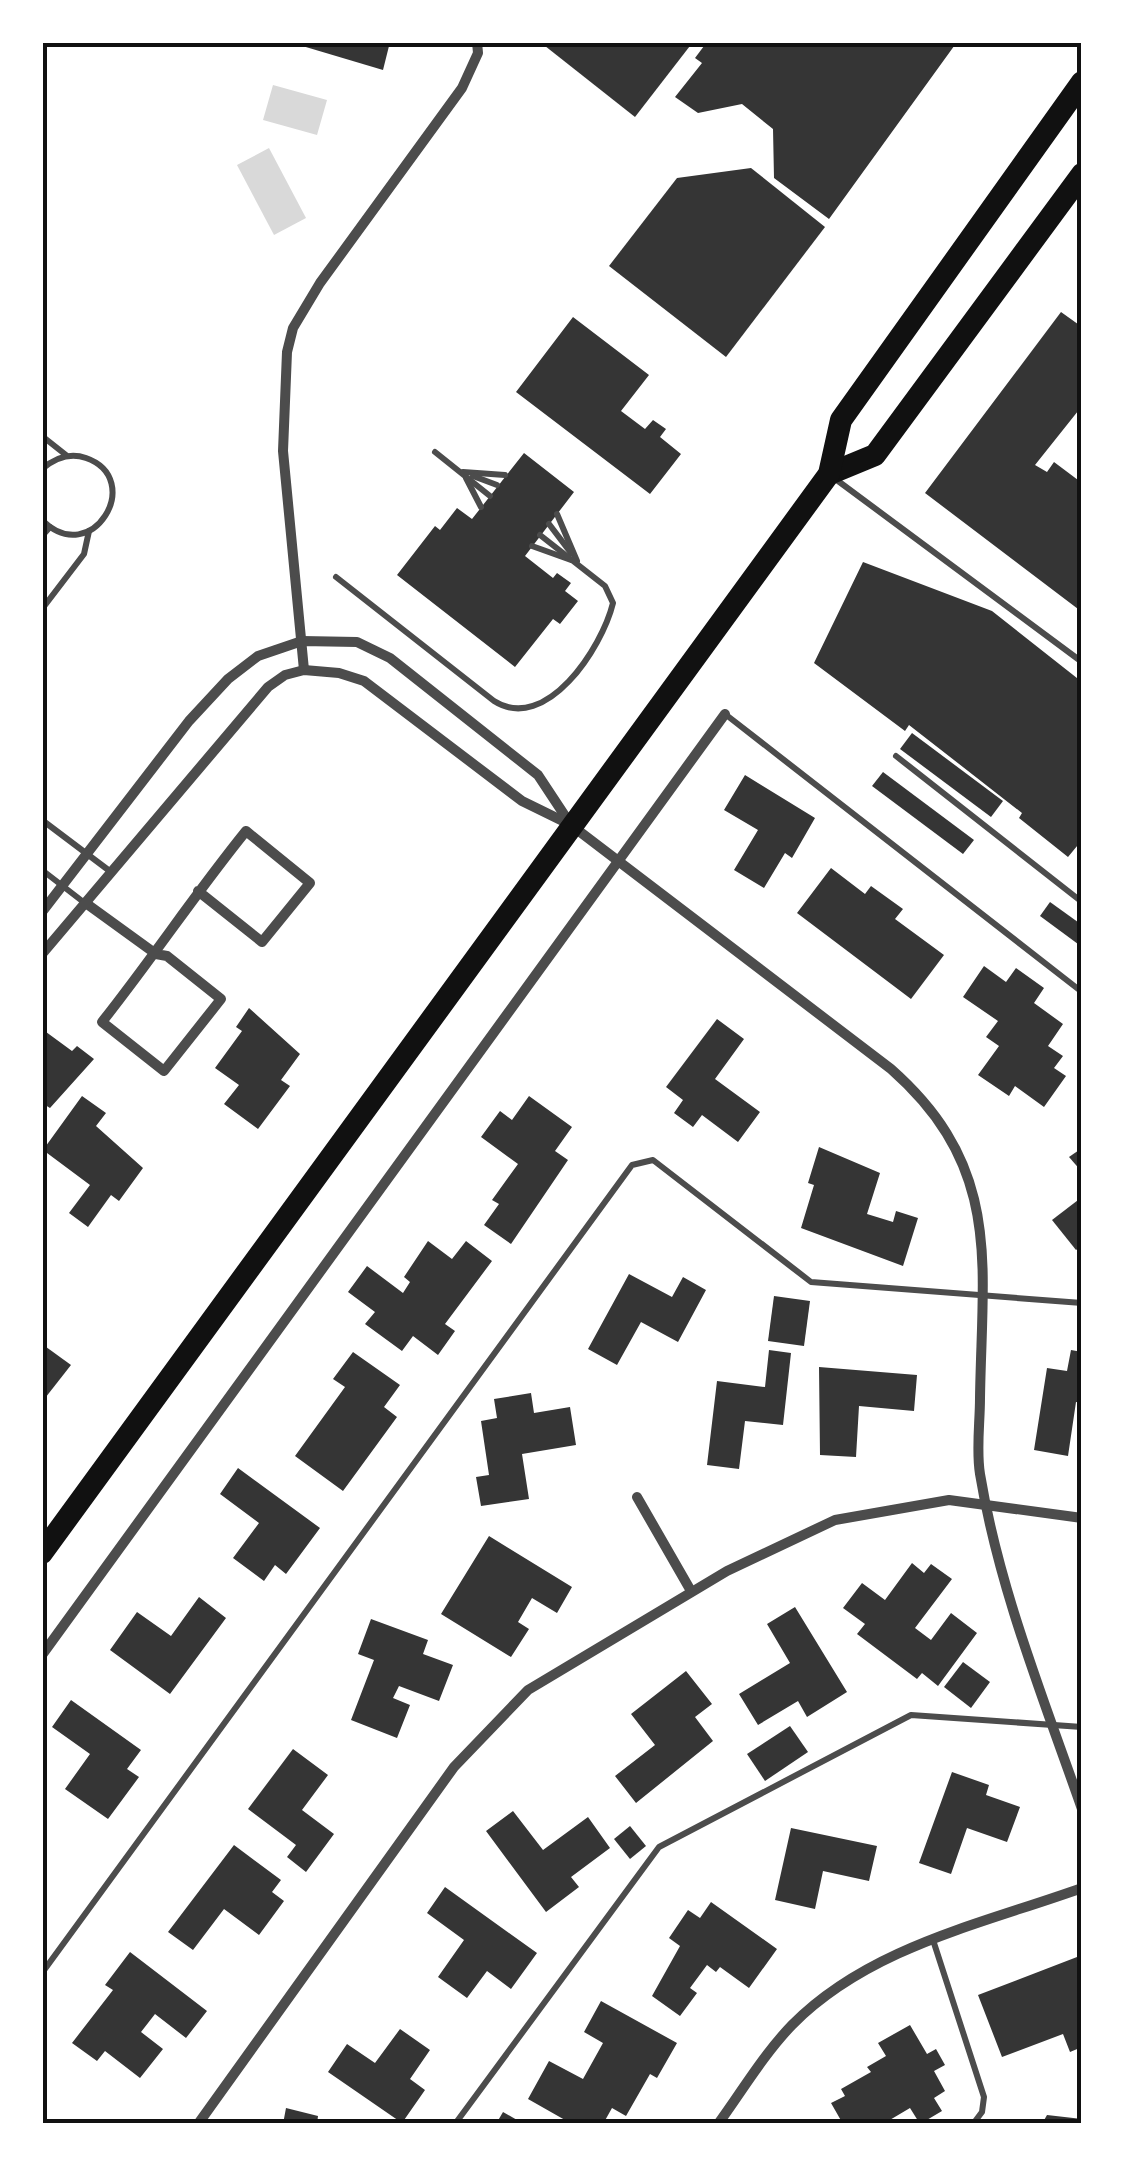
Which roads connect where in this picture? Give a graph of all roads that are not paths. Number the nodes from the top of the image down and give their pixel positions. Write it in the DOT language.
graph roads {
  1 [pos="477,42"];
  2 [pos="1082,82"];
  3 [pos="1082,174"];
  4 [pos="42,436"];
  5 [pos="435,452"];
  6 [pos="67,455"];
  7 [pos="42,470"];
  8 [pos="463,472"];
  9 [pos="830,474"];
  10 [pos="506,475"];
  11 [pos="498,485"];
  12 [pos="490,496"];
  13 [pos="481,507"];
  14 [pos="557,514"];
  15 [pos="42,520"];
  16 [pos="549,524"];
  17 [pos="50,527"];
  18 [pos="89,532"];
  19 [pos="540,535"];
  20 [pos="42,536"];
  21 [pos="532,546"];
  22 [pos="577,562"];
  23 [pos="336,577"];
  24 [pos="42,609"];
  25 [pos="302,641"];
  26 [pos="1082,662"];
  27 [pos="304,670"];
  28 [pos="725,714"];
  29 [pos="896,756"];
  30 [pos="42,820"];
  31 [pos="572,826"];
  32 [pos="88,854"];
  33 [pos="619,862"];
  34 [pos="42,870"];
  35 [pos="112,873"];
  36 [pos="64,887"];
  37 [pos="198,891"];
  38 [pos="1082,902"];
  39 [pos="87,904"];
  40 [pos="42,912"];
  41 [pos="42,954"];
  42 [pos="156,954"];
  43 [pos="1082,992"];
  44 [pos="981,1297"];
  45 [pos="1082,1302"];
  46 [pos="637,1497"];
  47 [pos="988,1506"];
  48 [pos="1082,1518"];
  49 [pos="42,1553"];
  50 [pos="692,1591"];
  51 [pos="42,1655"];
  52 [pos="1052,1724"];
  53 [pos="1082,1727"];
  54 [pos="1082,1809"];
  55 [pos="1082,1888"];
  56 [pos="934,1940"];
  57 [pos="42,1973"];
  58 [pos="198,2124"];
  59 [pos="455,2124"];
  60 [pos="718,2124"];
  61 [pos="973,2124"];
  1 -- 25 [label="street"];
  2 -- 9 [label="main road"];
  3 -- 9 [label="main road"];
  4 -- 6 [label="lane"];
  5 -- 8 [label="lane"];
  6 -- 7 [label="lane"];
  6 -- 18 [label="lane"];
  8 -- 10 [label="lane"];
  8 -- 11 [label="lane"];
  8 -- 12 [label="lane"];
  8 -- 13 [label="lane"];
  9 -- 26 [label="lane"];
  9 -- 31 [label="main road"];
  14 -- 22 [label="lane"];
  15 -- 17 [label="lane"];
  16 -- 22 [label="lane"];
  17 -- 18 [label="lane"];
  17 -- 20 [label="lane"];
  18 -- 24 [label="lane"];
  19 -- 22 [label="lane"];
  21 -- 22 [label="lane"];
  22 -- 23 [label="lane"];
  25 -- 27 [label="street"];
  25 -- 31 [label="street"];
  25 -- 32 [label="street"];
  27 -- 31 [label="street"];
  27 -- 35 [label="street"];
  28 -- 33 [label="street"];
  28 -- 43 [label="lane"];
  29 -- 38 [label="lane"];
  30 -- 32 [label="lane"];
  31 -- 33 [label="street"];
  31 -- 49 [label="main road"];
  32 -- 35 [label="lane"];
  32 -- 36 [label="street"];
  33 -- 44 [label="street"];
  33 -- 51 [label="street"];
  34 -- 36 [label="lane"];
  35 -- 39 [label="street"];
  36 -- 39 [label="lane"];
  36 -- 40 [label="street"];
  37 -- 37 [label="street"];
  37 -- 42 [label="street"];
  39 -- 41 [label="street"];
  39 -- 42 [label="street"];
  42 -- 42 [label="street"];
  44 -- 45 [label="lane"];
  44 -- 47 [label="street"];
  44 -- 57 [label="lane"];
  46 -- 50 [label="street"];
  47 -- 48 [label="street"];
  47 -- 50 [label="street"];
  47 -- 52 [label="street"];
  50 -- 58 [label="street"];
  52 -- 53 [label="lane"];
  52 -- 54 [label="street"];
  52 -- 59 [label="lane"];
  55 -- 56 [label="street"];
  56 -- 60 [label="street"];
  56 -- 61 [label="lane"];
}
